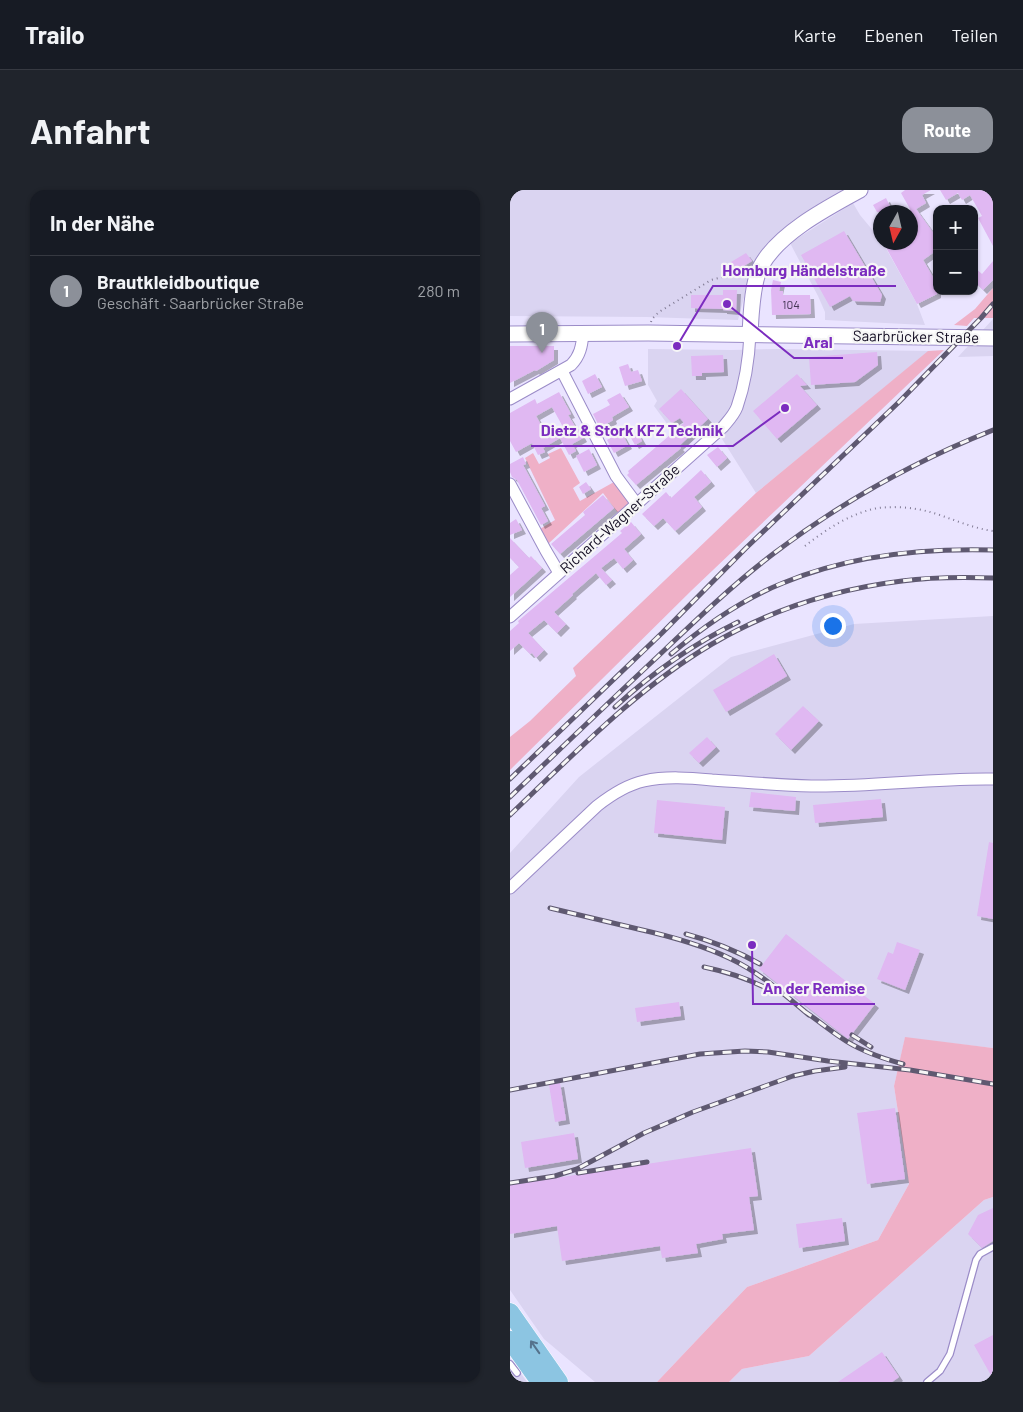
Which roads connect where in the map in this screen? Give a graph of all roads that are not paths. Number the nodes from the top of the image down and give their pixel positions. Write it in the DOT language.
graph roads {
  1 [pos="860,190"];
  2 [pos="583,333"];
  3 [pos="510,334"];
  4 [pos="750,334"];
  5 [pos="993,338"];
  6 [pos="562,371"];
  7 [pos="510,398"];
  8 [pos="510,484"];
  9 [pos="636,504"];
  10 [pos="559,573"];
  11 [pos="510,617"];
  12 [pos="993,779"];
  13 [pos="510,888"];
  14 [pos="993,1247"];
  15 [pos="510,1312"];
  16 [pos="510,1340"];
  17 [pos="510,1364"];
  18 [pos="517,1374"];
  19 [pos="540,1382"];
  20 [pos="559,1382"];
  21 [pos="927,1382"];
  1 -- 4 [label="main road"];
  2 -- 3 [label="main road, Saarbrücker Straße"];
  2 -- 4 [label="main road, Saarbrücker Straße"];
  2 -- 6 [label="street"];
  4 -- 5 [label="main road, Saarbrücker Straße"];
  4 -- 9 [label="street, Richard-Wagner-Straße"];
  6 -- 7 [label="street"];
  6 -- 9 [label="street"];
  8 -- 10 [label="street"];
  9 -- 10 [label="street, Richard-Wagner-Straße"];
  10 -- 11 [label="street, Richard-Wagner-Straße"];
  12 -- 13 [label="street"];
  14 -- 21 [label="lane"];
  20 -- 15 [label="main road, one-way"];
  16 -- 19 [label="main road"];
  17 -- 18 [label="lane"];
}
